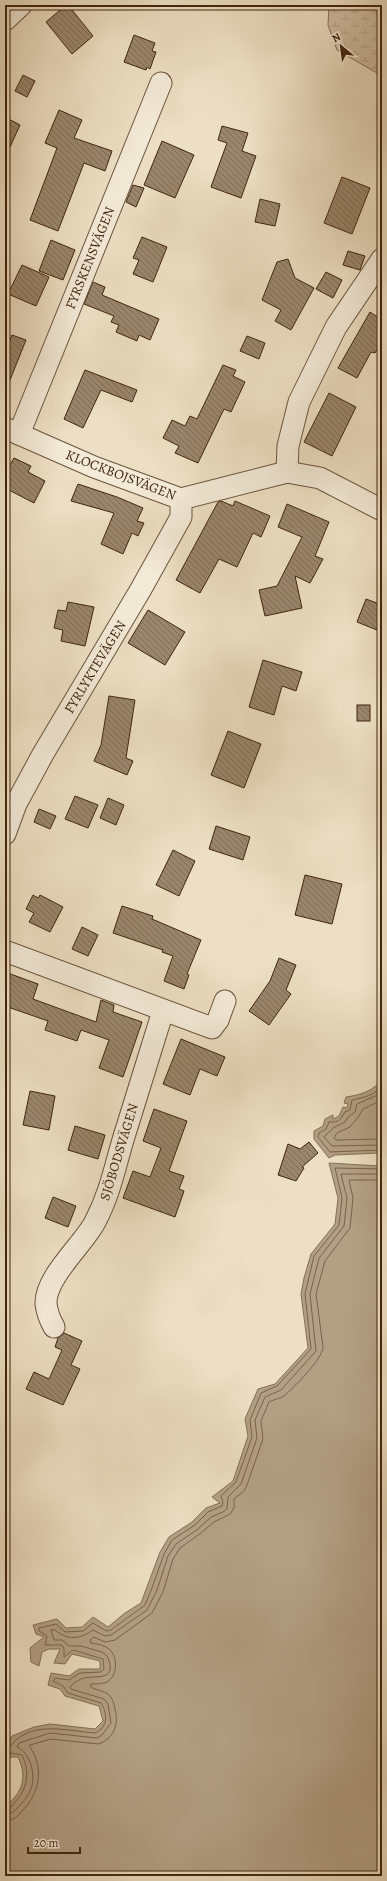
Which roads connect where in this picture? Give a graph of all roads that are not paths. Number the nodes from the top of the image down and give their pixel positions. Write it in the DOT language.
graph roads {
  1 [pos="21,5"];
  2 [pos="5,20"];
  3 [pos="160,83"];
  4 [pos="382,259"];
  5 [pos="12,431"];
  6 [pos="287,472"];
  7 [pos="181,499"];
  8 [pos="382,510"];
  9 [pos="5,834"];
  10 [pos="5,951"];
  11 [pos="226,1001"];
  12 [pos="163,1011"];
  13 [pos="54,1327"];
  1 -- 2 [label="street"];
  3 -- 5 [label="street, FYRSKENSVÄGEN"];
  4 -- 6 [label="street"];
  5 -- 7 [label="street, KLOCKBOJSVÄGEN"];
  6 -- 7 [label="street, KLOCKBOJSVÄGEN"];
  6 -- 8 [label="street, KLOCKBOJSVÄGEN"];
  7 -- 9 [label="street, FYRLYKTEVÄGEN"];
  10 -- 12 [label="street"];
  11 -- 12 [label="street"];
  12 -- 13 [label="street, SJÖBODSVÄGEN"];
}
